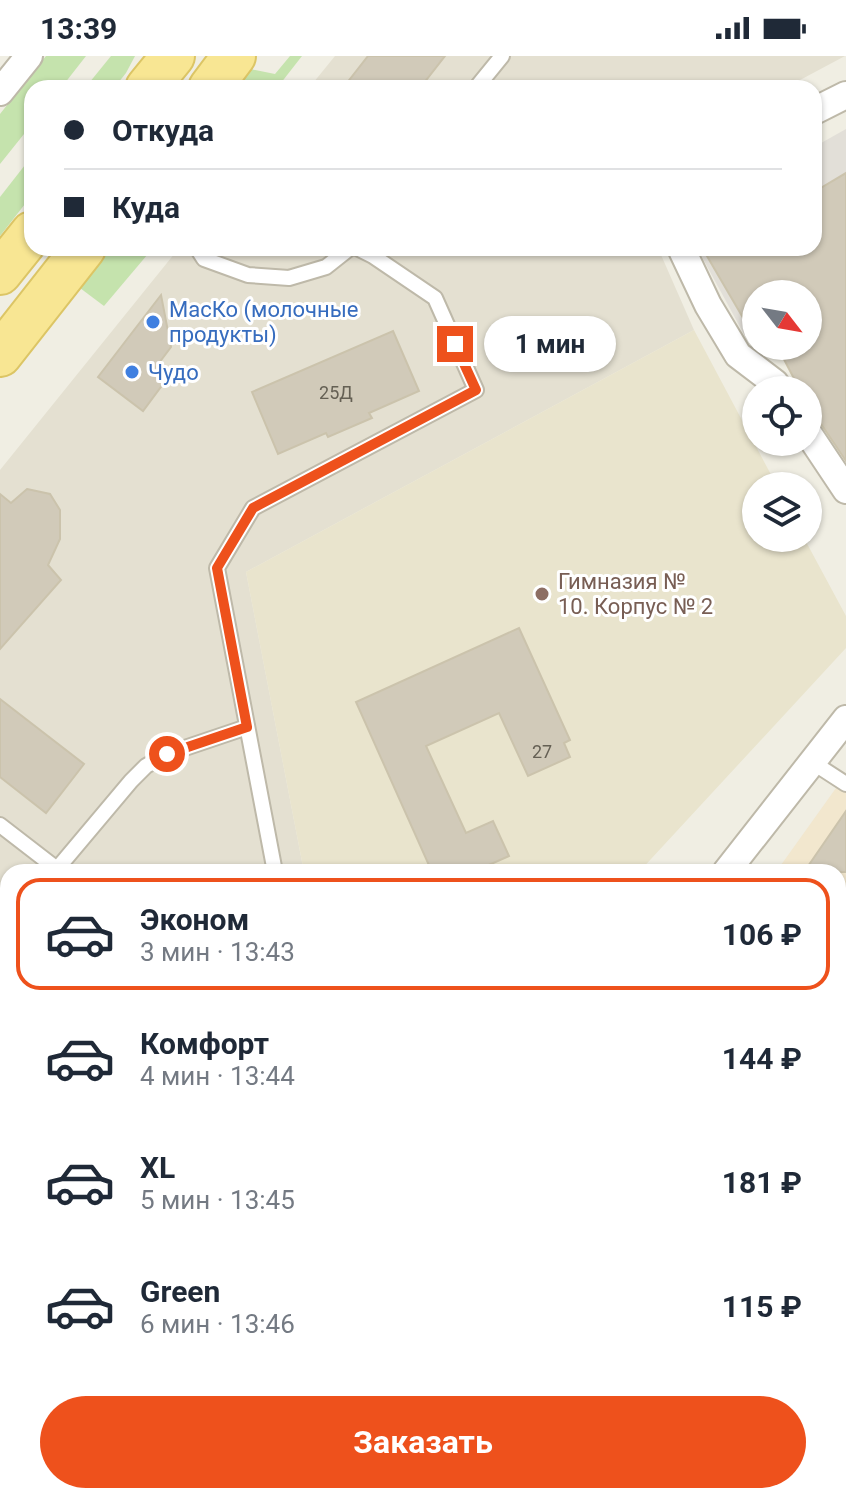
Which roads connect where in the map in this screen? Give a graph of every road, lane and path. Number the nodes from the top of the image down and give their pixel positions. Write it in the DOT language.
graph roads {
  1 [pos="29,56"];
  2 [pos="173,56"];
  3 [pos="234,56"];
  4 [pos="502,56"];
  5 [pos="154,80"];
  6 [pos="216,80"];
  7 [pos="482,80"];
  8 [pos="0,92"];
  9 [pos="846,95"];
  10 [pos="822,107"];
  11 [pos="24,243"];
  12 [pos="78,256"];
  13 [pos="202,256"];
  14 [pos="340,256"];
  15 [pos="373,256"];
  16 [pos="685,256"];
  17 [pos="0,273"];
  18 [pos="0,355"];
  19 [pos="766,376"];
  20 [pos="822,454"];
  21 [pos="846,490"];
  22 [pos="846,719"];
  23 [pos="247,727"];
  24 [pos="812,762"];
  25 [pos="846,784"];
  26 [pos="0,825"];
  27 [pos="51,864"];
  28 [pos="61,864"];
  29 [pos="273,864"];
  30 [pos="732,864"];
  1 -- 8 [label="street"];
  2 -- 5 [label="main road"];
  3 -- 6 [label="main road"];
  4 -- 7 [label="lane"];
  9 -- 10 [label="street"];
  11 -- 17 [label="main road"];
  12 -- 18 [label="main road"];
  13 -- 14 [label="lane"];
  15 -- 23 [label="lane"];
  16 -- 19 [label="street"];
  20 -- 21 [label="street"];
  22 -- 24 [label="street"];
  23 -- 28 [label="lane"];
  23 -- 29 [label="lane"];
  24 -- 25 [label="lane"];
  24 -- 30 [label="street"];
  26 -- 27 [label="lane"];
}
